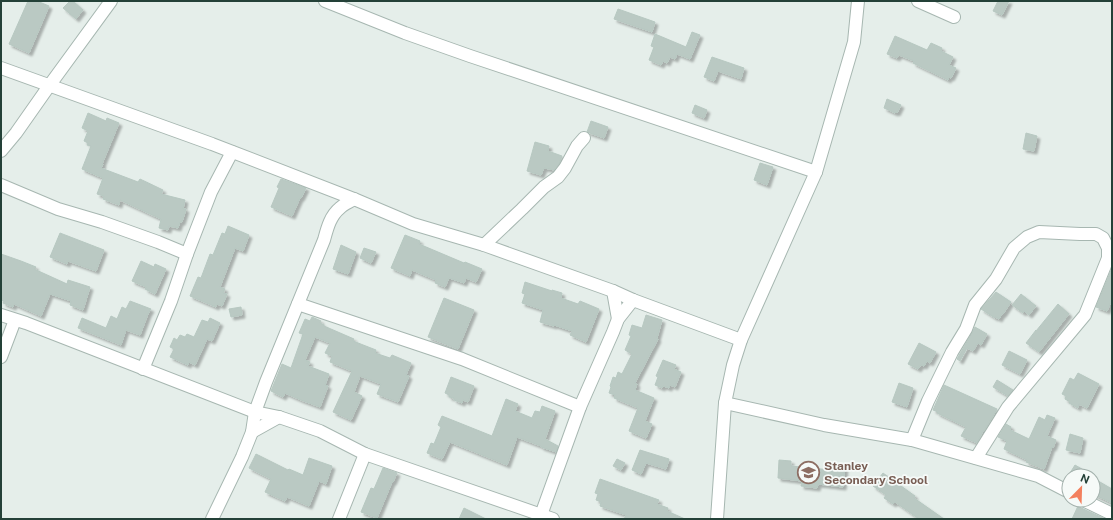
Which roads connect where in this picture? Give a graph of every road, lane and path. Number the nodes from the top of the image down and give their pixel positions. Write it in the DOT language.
graph roads {
  1 [pos="111,1"];
  2 [pos="325,1"];
  3 [pos="858,1"];
  4 [pos="918,1"];
  5 [pos="954,16"];
  6 [pos="1,68"];
  7 [pos="49,86"];
  8 [pos="584,138"];
  9 [pos="1,151"];
  10 [pos="232,152"];
  11 [pos="816,172"];
  12 [pos="1,185"];
  13 [pos="354,199"];
  14 [pos="484,244"];
  15 [pos="187,254"];
  16 [pos="613,291"];
  17 [pos="633,300"];
  18 [pos="298,304"];
  19 [pos="1,315"];
  20 [pos="618,319"];
  21 [pos="15,320"];
  22 [pos="741,340"];
  23 [pos="1,357"];
  24 [pos="143,369"];
  25 [pos="725,403"];
  26 [pos="580,407"];
  27 [pos="254,412"];
  28 [pos="279,417"];
  29 [pos="252,432"];
  30 [pos="912,440"];
  31 [pos="365,454"];
  32 [pos="976,458"];
  33 [pos="1061,488"];
  34 [pos="541,515"];
  35 [pos="212,519"];
  36 [pos="339,519"];
  37 [pos="553,519"];
  38 [pos="717,519"];
  1 -- 7 [label="street"];
  2 -- 11 [label="street"];
  3 -- 11 [label="street"];
  4 -- 5 [label="street"];
  6 -- 7 [label="street"];
  7 -- 9 [label="street"];
  7 -- 10 [label="street"];
  8 -- 14 [label="street"];
  10 -- 13 [label="street"];
  10 -- 15 [label="street"];
  11 -- 22 [label="street"];
  12 -- 15 [label="street"];
  13 -- 14 [label="street"];
  13 -- 18 [label="street"];
  14 -- 16 [label="street"];
  15 -- 24 [label="street"];
  16 -- 17 [label="street"];
  16 -- 20 [label="street"];
  17 -- 20 [label="street"];
  17 -- 22 [label="street"];
  18 -- 26 [label="street"];
  18 -- 27 [label="street"];
  19 -- 21 [label="street"];
  20 -- 26 [label="street"];
  21 -- 23 [label="street"];
  21 -- 24 [label="street"];
  22 -- 25 [label="street"];
  24 -- 27 [label="street"];
  25 -- 30 [label="street"];
  25 -- 38 [label="street"];
  26 -- 34 [label="street"];
  27 -- 28 [label="street"];
  27 -- 29 [label="street"];
  28 -- 29 [label="street"];
  28 -- 31 [label="street"];
  29 -- 35 [label="street"];
  30 -- 32 [label="street"];
  30 -- 32 [label="street"];
  31 -- 34 [label="street"];
  31 -- 36 [label="street"];
  32 -- 33 [label="street"];
  34 -- 37 [label="street"];
}
